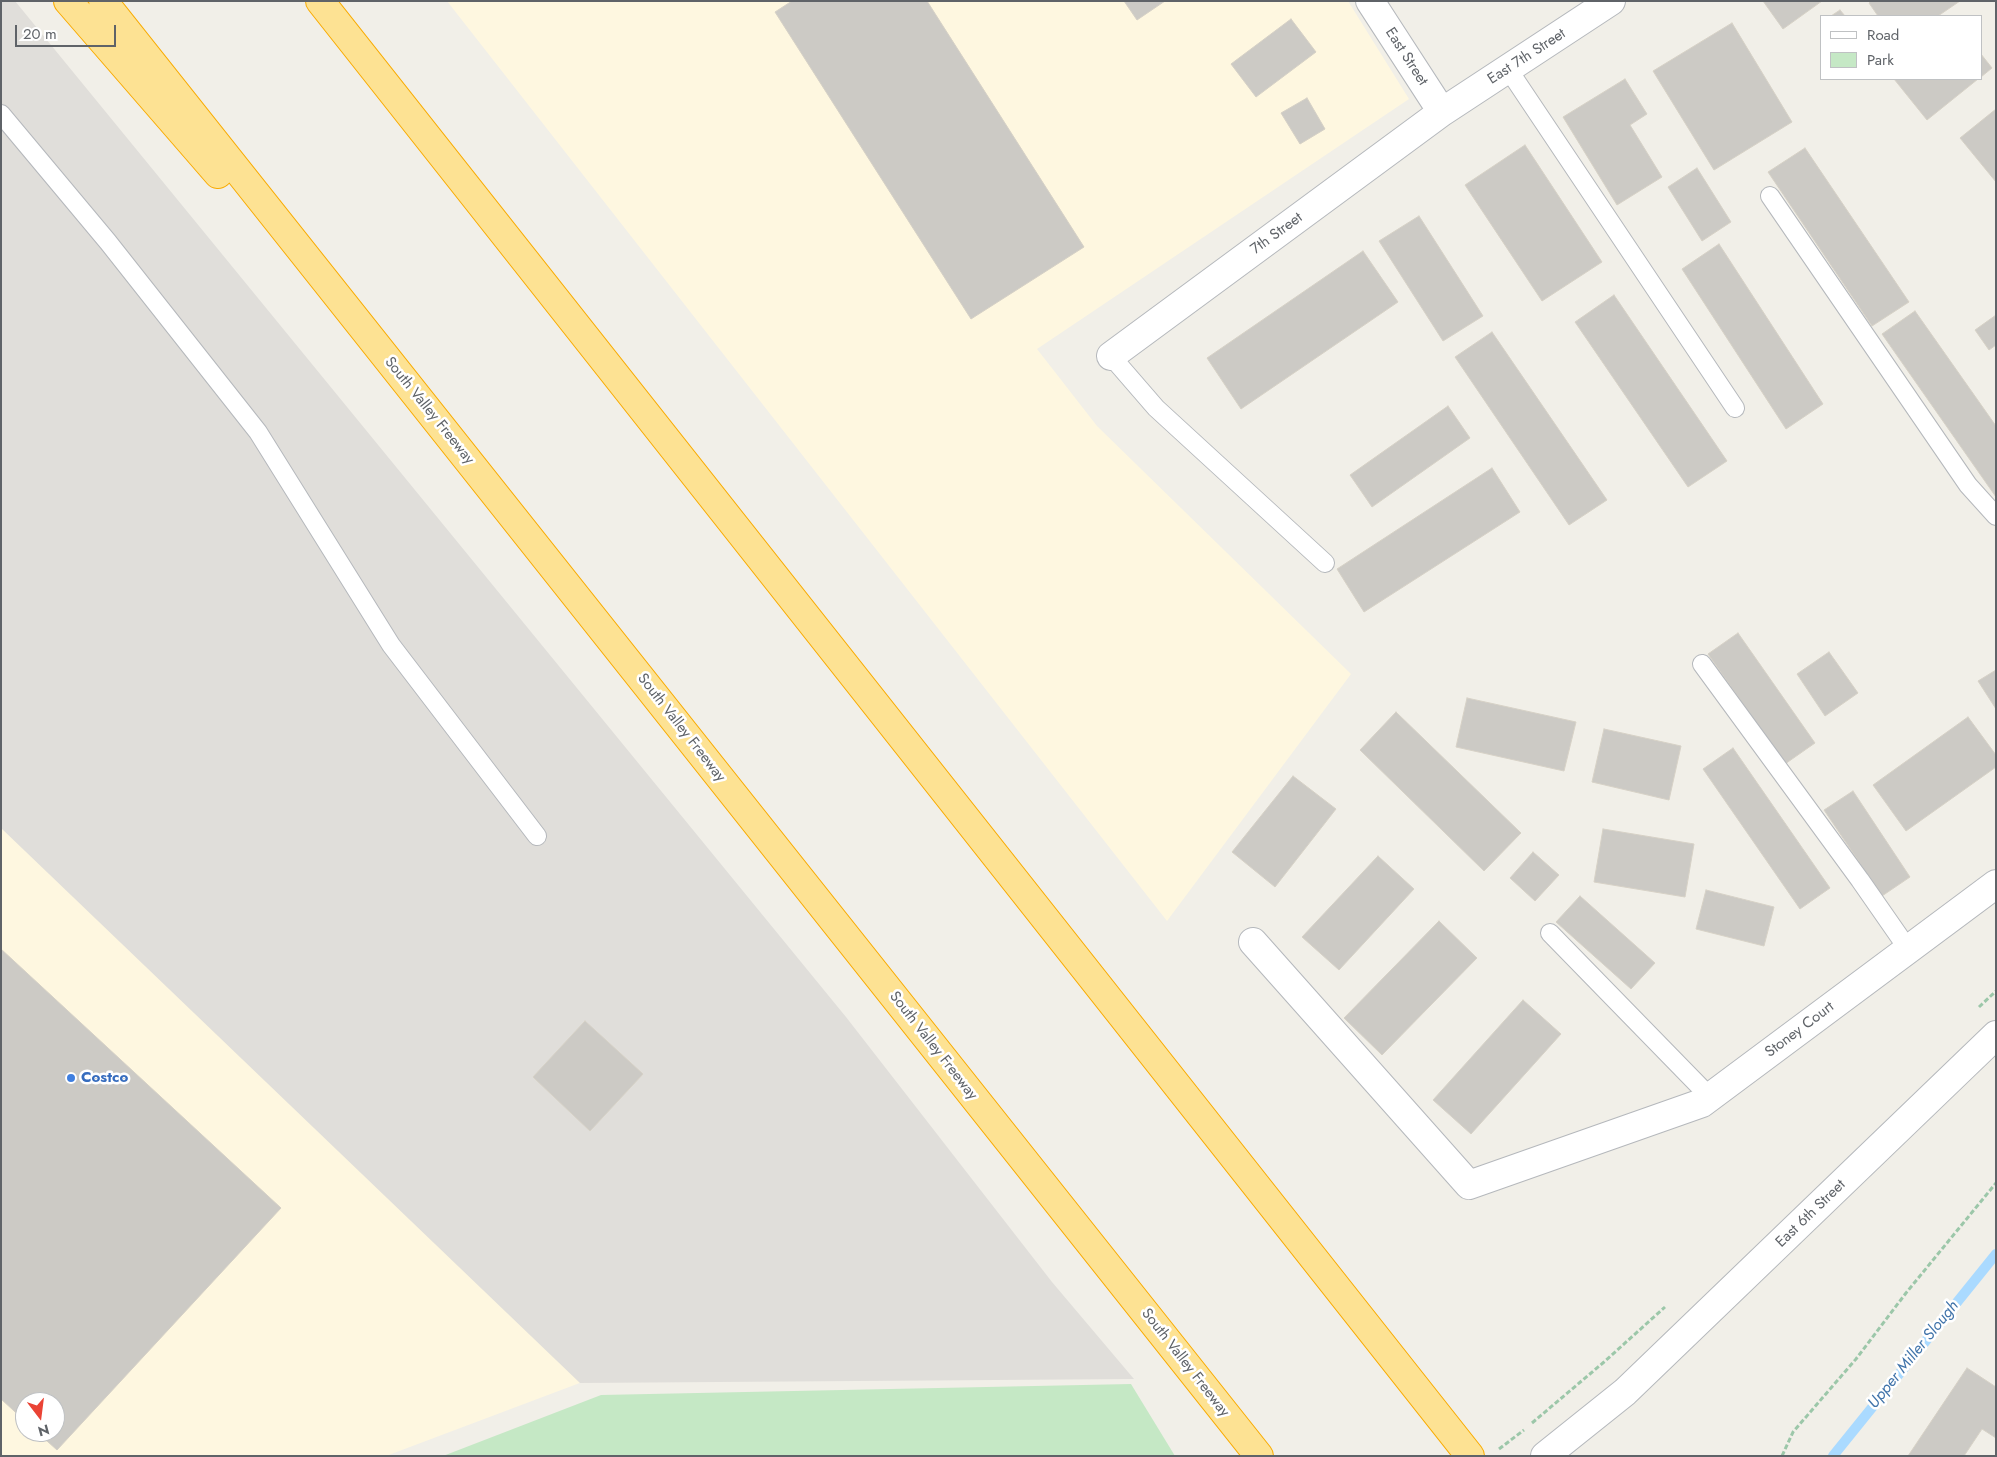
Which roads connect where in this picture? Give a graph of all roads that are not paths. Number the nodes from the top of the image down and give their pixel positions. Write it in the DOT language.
graph roads {
  1 [pos="68,1"];
  2 [pos="103,1"];
  3 [pos="320,1"];
  4 [pos="1370,1"];
  5 [pos="1611,1"];
  6 [pos="1508,69"];
  7 [pos="1442,112"];
  8 [pos="1,114"];
  9 [pos="1770,196"];
  10 [pos="1111,356"];
  11 [pos="1735,408"];
  12 [pos="489,487"];
  13 [pos="1996,516"];
  14 [pos="1325,564"];
  15 [pos="1702,664"];
  16 [pos="537,836"];
  17 [pos="1996,884"];
  18 [pos="1550,934"];
  19 [pos="1253,942"];
  20 [pos="1908,949"];
  21 [pos="1996,1035"];
  22 [pos="1710,1097"];
  23 [pos="1259,1456"];
  24 [pos="1470,1456"];
  25 [pos="1545,1456"];
  1 -- 12 [label="highway"];
  2 -- 12 [label="highway, South Valley Freeway"];
  3 -- 24 [label="highway"];
  4 -- 7 [label="street, East Street"];
  5 -- 6 [label="street, East 7th Street"];
  6 -- 7 [label="street, East 7th Street"];
  6 -- 11 [label="lane"];
  7 -- 10 [label="street, 7th Street"];
  8 -- 16 [label="lane"];
  9 -- 13 [label="lane"];
  10 -- 14 [label="lane"];
  12 -- 23 [label="highway, South Valley Freeway"];
  15 -- 20 [label="lane"];
  17 -- 20 [label="street, Stoney Court"];
  18 -- 22 [label="lane"];
  19 -- 22 [label="street, Stoney Court"];
  20 -- 22 [label="street, Stoney Court"];
  21 -- 25 [label="street, East 6th Street"];
}
